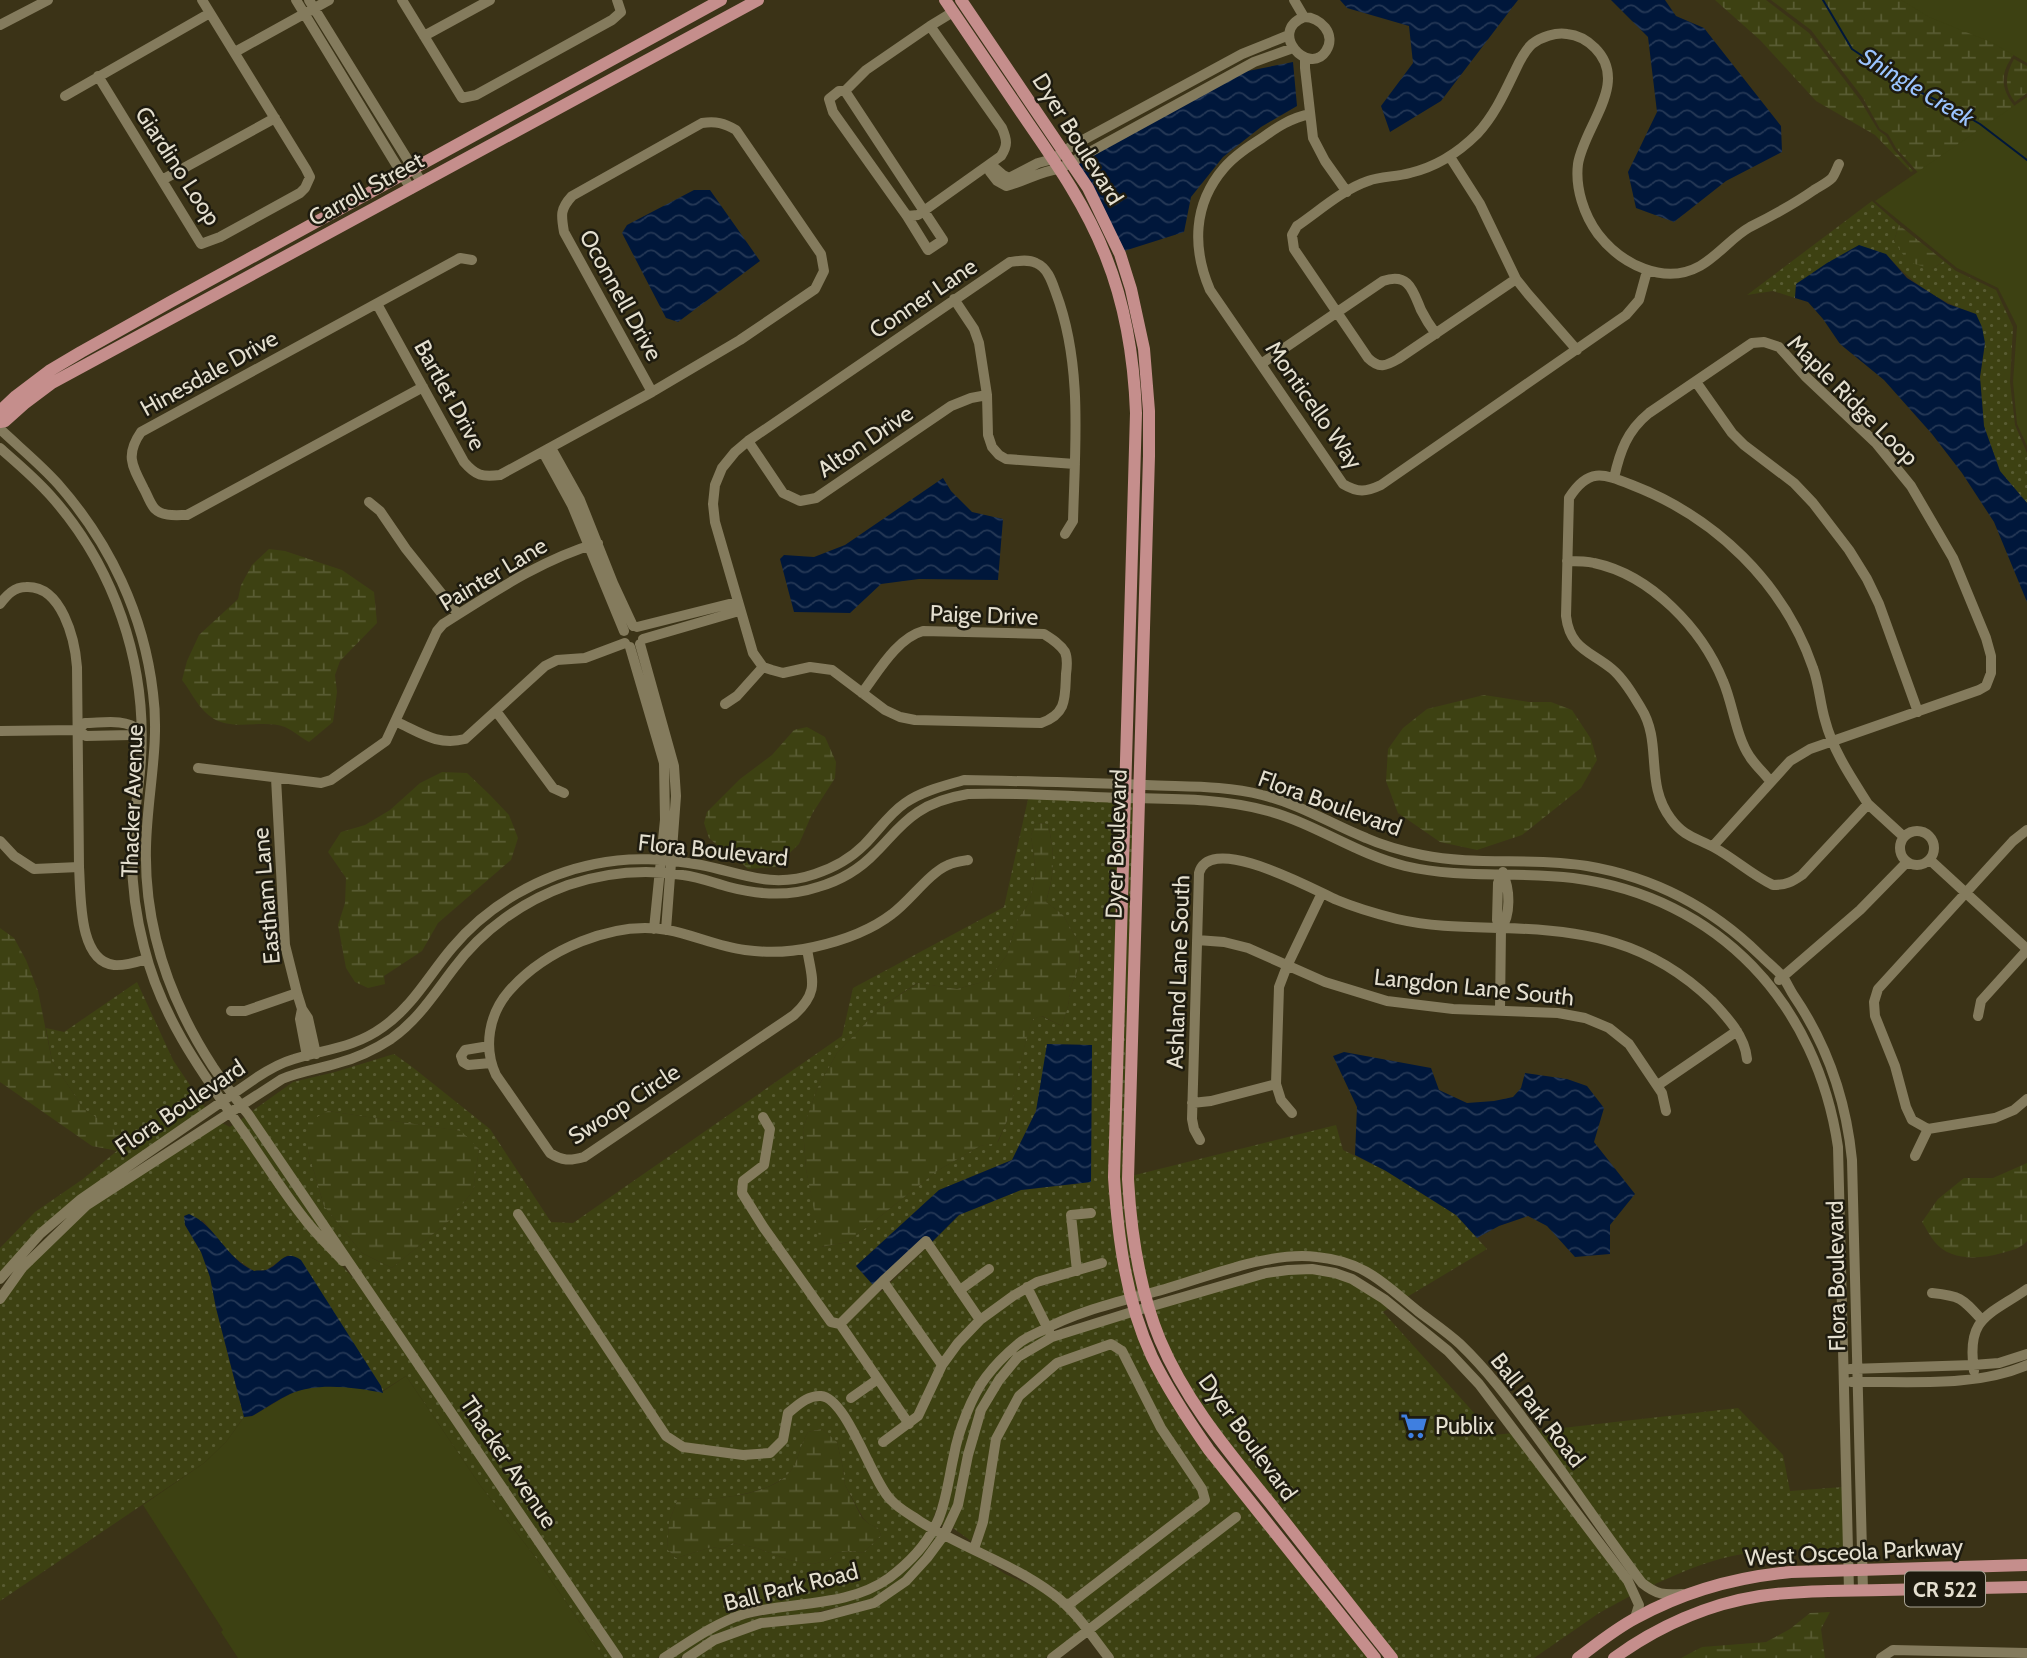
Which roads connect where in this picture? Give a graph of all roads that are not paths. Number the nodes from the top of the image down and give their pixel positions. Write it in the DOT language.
graph roads {
  1 [pos="48,0"];
  2 [pos="202,0"];
  3 [pos="296,0"];
  4 [pos="329,0"];
  5 [pos="402,0"];
  6 [pos="490,0"];
  7 [pos="617,0"];
  8 [pos="721,0"];
  9 [pos="758,0"];
  10 [pos="945,0"];
  11 [pos="961,0"];
  12 [pos="1294,0"];
  13 [pos="309,7"];
  14 [pos="953,12"];
  15 [pos="210,13"];
  16 [pos="1304,17"];
  17 [pos="0,25"];
  18 [pos="930,26"];
  19 [pos="424,36"];
  20 [pos="1289,36"];
  21 [pos="1293,48"];
  22 [pos="235,52"];
  23 [pos="1305,58"];
  24 [pos="1209,72"];
  25 [pos="98,76"];
  26 [pos="1214,84"];
  27 [pos="845,91"];
  28 [pos="65,96"];
  29 [pos="1310,114"];
  30 [pos="1127,116"];
  31 [pos="275,118"];
  32 [pos="1134,128"];
  33 [pos="1450,157"];
  34 [pos="1062,160"];
  35 [pos="1839,164"];
  36 [pos="990,167"];
  37 [pos="408,172"];
  38 [pos="162,180"];
  39 [pos="417,186"];
  40 [pos="1347,192"];
  41 [pos="924,210"];
  42 [pos="907,216"];
  43 [pos="472,260"];
  44 [pos="1647,271"];
  45 [pos="1516,279"];
  46 [pos="954,299"];
  47 [pos="172,300"];
  48 [pos="377,304"];
  49 [pos="1338,313"];
  50 [pos="1436,334"];
  51 [pos="1577,349"];
  52 [pos="1261,364"];
  53 [pos="83,366"];
  54 [pos="1696,382"];
  55 [pos="423,387"];
  56 [pos="652,392"];
  57 [pos="987,395"];
  58 [pos="0,411"];
  59 [pos="0,422"];
  60 [pos="0,429"];
  61 [pos="748,441"];
  62 [pos="0,448"];
  63 [pos="547,450"];
  64 [pos="1075,464"];
  65 [pos="1614,478"];
  66 [pos="369,502"];
  67 [pos="1133,524"];
  68 [pos="1065,534"];
  69 [pos="593,544"];
  70 [pos="1146,547"];
  71 [pos="1567,561"];
  72 [pos="0,604"];
  73 [pos="738,606"];
  74 [pos="458,614"];
  75 [pos="632,637"];
  76 [pos="763,667"];
  77 [pos="862,692"];
  78 [pos="725,704"];
  79 [pos="496,711"];
  80 [pos="1917,712"];
  81 [pos="397,722"];
  82 [pos="78,730"];
  83 [pos="140,730"];
  84 [pos="156,730"];
  85 [pos="0,731"];
  86 [pos="1833,741"];
  87 [pos="198,768"];
  88 [pos="276,778"];
  89 [pos="1770,781"];
  90 [pos="1132,791"];
  91 [pos="564,793"];
  92 [pos="1868,804"];
  93 [pos="2027,830"];
  94 [pos="1904,837"];
  95 [pos="0,841"];
  96 [pos="1713,846"];
  97 [pos="667,860"];
  98 [pos="968,860"];
  99 [pos="1930,860"];
  100 [pos="1504,861"];
  101 [pos="1907,862"];
  102 [pos="79,867"];
  103 [pos="659,873"];
  104 [pos="671,874"];
  105 [pos="1503,875"];
  106 [pos="1322,893"];
  107 [pos="1965,893"];
  108 [pos="657,905"];
  109 [pos="668,905"];
  110 [pos="1501,928"];
  111 [pos="654,929"];
  112 [pos="666,930"];
  113 [pos="1197,940"];
  114 [pos="807,949"];
  115 [pos="2027,950"];
  116 [pos="147,959"];
  117 [pos="1287,966"];
  118 [pos="1783,977"];
  119 [pos="1771,988"];
  120 [pos="297,993"];
  121 [pos="1500,1010"];
  122 [pos="231,1011"];
  123 [pos="1978,1016"];
  124 [pos="1737,1031"];
  125 [pos="489,1046"];
  126 [pos="312,1055"];
  127 [pos="1747,1059"];
  128 [pos="491,1063"];
  129 [pos="1276,1084"];
  130 [pos="1658,1085"];
  131 [pos="233,1094"];
  132 [pos="2027,1099"];
  133 [pos="221,1102"];
  134 [pos="1192,1103"];
  135 [pos="240,1105"];
  136 [pos="1666,1111"];
  137 [pos="229,1113"];
  138 [pos="1293,1113"];
  139 [pos="763,1117"];
  140 [pos="1928,1129"];
  141 [pos="1200,1140"];
  142 [pos="1915,1156"];
  143 [pos="1853,1212"];
  144 [pos="1091,1213"];
  145 [pos="518,1214"];
  146 [pos="1840,1219"];
  147 [pos="1854,1223"];
  148 [pos="1338,1260"];
  149 [pos="1102,1263"];
  150 [pos="1237,1268"];
  151 [pos="989,1269"];
  152 [pos="1077,1271"];
  153 [pos="1335,1273"];
  154 [pos="0,1279"];
  155 [pos="883,1281"];
  156 [pos="1241,1281"];
  157 [pos="1027,1287"];
  158 [pos="368,1289"];
  159 [pos="2027,1289"];
  160 [pos="960,1290"];
  161 [pos="1932,1293"];
  162 [pos="0,1298"];
  163 [pos="1140,1303"];
  164 [pos="980,1320"];
  165 [pos="1982,1320"];
  166 [pos="840,1324"];
  167 [pos="1049,1332"];
  168 [pos="2027,1354"];
  169 [pos="942,1365"];
  170 [pos="1973,1365"];
  171 [pos="2027,1365"];
  172 [pos="1843,1369"];
  173 [pos="1857,1369"];
  174 [pos="878,1379"];
  175 [pos="1975,1379"];
  176 [pos="1844,1382"];
  177 [pos="1857,1382"];
  178 [pos="851,1398"];
  179 [pos="909,1424"];
  180 [pos="883,1442"];
  181 [pos="1225,1469"];
  182 [pos="1236,1517"];
  183 [pos="933,1529"];
  184 [pos="944,1535"];
  185 [pos="974,1549"];
  186 [pos="1311,1556"];
  187 [pos="2027,1564"];
  188 [pos="1855,1569"];
  189 [pos="1309,1575"];
  190 [pos="2027,1587"];
  191 [pos="1856,1591"];
  192 [pos="1687,1594"];
  193 [pos="1067,1606"];
  194 [pos="1635,1618"];
  195 [pos="1088,1630"];
  196 [pos="1375,1636"];
  197 [pos="2027,1653"];
  198 [pos="1963,1655"];
  199 [pos="618,1658"];
  200 [pos="664,1658"];
  201 [pos="687,1658"];
  202 [pos="1052,1658"];
  203 [pos="1109,1658"];
  204 [pos="1375,1658"];
  205 [pos="1392,1658"];
  206 [pos="1578,1658"];
  207 [pos="1614,1658"];
  208 [pos="1881,1658"];
  1 -- 17 [label="street"];
  2 -- 15 [label="street, Giardino Loop"];
  3 -- 13 [label="street"];
  4 -- 13 [label="street"];
  5 -- 19 [label="street"];
  6 -- 19 [label="street"];
  7 -- 19 [label="street"];
  8 -- 37 [label="main road, Carroll Street"];
  9 -- 39 [label="main road, Carroll Street"];
  10 -- 14 [label="main road, Dyer Boulevard"];
  11 -- 34 [label="main road, Dyer Boulevard"];
  12 -- 16 [label="street"];
  13 -- 22 [label="street"];
  13 -- 37 [label="street"];
  14 -- 18 [label="street"];
  14 -- 34 [label="main road, Dyer Boulevard"];
  15 -- 22 [label="street, Giardino Loop"];
  15 -- 25 [label="street"];
  16 -- 20 [label="street"];
  16 -- 23 [label="street"];
  18 -- 27 [label="street"];
  18 -- 36 [label="street"];
  20 -- 21 [label="street"];
  20 -- 24 [label="street"];
  21 -- 23 [label="street"];
  21 -- 26 [label="street"];
  22 -- 31 [label="street, Giardino Loop"];
  23 -- 29 [label="street"];
  24 -- 26 [label="street"];
  24 -- 30 [label="street"];
  25 -- 28 [label="street"];
  25 -- 38 [label="street, Giardino Loop"];
  26 -- 32 [label="street"];
  27 -- 41 [label="street"];
  27 -- 42 [label="street"];
  29 -- 40 [label="street"];
  29 -- 52 [label="street, Monticello Way"];
  30 -- 32 [label="street"];
  30 -- 34 [label="street"];
  31 -- 38 [label="street"];
  31 -- 38 [label="street, Giardino Loop"];
  32 -- 34 [label="street"];
  33 -- 40 [label="street"];
  33 -- 44 [label="street"];
  33 -- 45 [label="street"];
  34 -- 36 [label="street"];
  34 -- 67 [label="main road, Dyer Boulevard"];
  34 -- 70 [label="main road, Dyer Boulevard"];
  35 -- 44 [label="street"];
  36 -- 41 [label="street"];
  37 -- 39 [label="street"];
  37 -- 47 [label="main road, Carroll Street"];
  39 -- 53 [label="main road, Carroll Street"];
  40 -- 49 [label="street"];
  41 -- 42 [label="street"];
  41 -- 42 [label="street"];
  43 -- 48 [label="street"];
  44 -- 51 [label="street, Monticello Way"];
  45 -- 50 [label="street"];
  45 -- 51 [label="street"];
  46 -- 57 [label="street"];
  46 -- 61 [label="street, Conner Lane"];
  46 -- 64 [label="street, Conner Lane"];
  47 -- 53 [label="main road"];
  47 -- 58 [label="main road, Carroll Street"];
  48 -- 55 [label="street, Bartlet Drive"];
  48 -- 55 [label="street, Hinesdale Drive"];
  49 -- 50 [label="street"];
  49 -- 50 [label="street"];
  49 -- 52 [label="street"];
  51 -- 52 [label="street, Monticello Way"];
  53 -- 59 [label="main road, Carroll Street"];
  54 -- 65 [label="street, Maple Ridge Loop"];
  54 -- 80 [label="street"];
  54 -- 80 [label="street, Maple Ridge Loop"];
  55 -- 63 [label="street, Bartlet Drive"];
  56 -- 56 [label="street, Oconnell Drive"];
  56 -- 63 [label="street, Oconnell Drive"];
  57 -- 61 [label="street, Alton Drive"];
  57 -- 64 [label="street"];
  60 -- 84 [label="street, Thacker Avenue"];
  61 -- 73 [label="street, Conner Lane"];
  62 -- 83 [label="street, Thacker Avenue"];
  63 -- 69 [label="street"];
  64 -- 68 [label="street, Conner Lane"];
  65 -- 71 [label="street"];
  65 -- 86 [label="street"];
  66 -- 74 [label="street"];
  67 -- 70 [label="main road"];
  67 -- 90 [label="main road, Dyer Boulevard"];
  69 -- 74 [label="street, Painter Lane"];
  69 -- 75 [label="street"];
  70 -- 90 [label="main road, Dyer Boulevard"];
  71 -- 89 [label="street"];
  71 -- 96 [label="street"];
  72 -- 82 [label="street"];
  73 -- 75 [label="street"];
  73 -- 76 [label="street"];
  74 -- 81 [label="street, Painter Lane"];
  75 -- 79 [label="street"];
  75 -- 97 [label="street"];
  76 -- 77 [label="street, Paige Drive"];
  76 -- 78 [label="street"];
  77 -- 77 [label="street, Paige Drive"];
  79 -- 81 [label="street"];
  79 -- 91 [label="street"];
  80 -- 86 [label="street, Maple Ridge Loop"];
  81 -- 88 [label="street, Painter Lane"];
  82 -- 83 [label="street"];
  82 -- 85 [label="street"];
  82 -- 102 [label="street"];
  83 -- 84 [label="street"];
  83 -- 116 [label="street, Thacker Avenue"];
  84 -- 131 [label="street, Thacker Avenue"];
  86 -- 89 [label="street, Maple Ridge Loop"];
  86 -- 92 [label="street"];
  87 -- 88 [label="street, Painter Lane"];
  88 -- 120 [label="street, Eastham Lane"];
  89 -- 96 [label="street, Maple Ridge Loop"];
  90 -- 97 [label="street, Flora Boulevard"];
  90 -- 100 [label="street, Flora Boulevard"];
  90 -- 104 [label="street, Flora Boulevard"];
  90 -- 105 [label="street, Flora Boulevard"];
  90 -- 163 [label="main road, Dyer Boulevard"];
  92 -- 94 [label="street"];
  92 -- 96 [label="street"];
  93 -- 107 [label="street"];
  94 -- 99 [label="street"];
  94 -- 101 [label="street"];
  95 -- 102 [label="street"];
  97 -- 103 [label="street"];
  97 -- 104 [label="street"];
  97 -- 126 [label="street, Flora Boulevard"];
  98 -- 114 [label="street, Swoop Circle"];
  99 -- 101 [label="street"];
  99 -- 107 [label="street"];
  100 -- 105 [label="street"];
  100 -- 118 [label="street, Flora Boulevard"];
  101 -- 118 [label="street"];
  102 -- 116 [label="street"];
  103 -- 104 [label="street, Flora Boulevard"];
  103 -- 108 [label="street"];
  103 -- 135 [label="street, Flora Boulevard"];
  104 -- 109 [label="street"];
  105 -- 110 [label="street"];
  105 -- 119 [label="street, Flora Boulevard"];
  106 -- 110 [label="street, Ashland Lane South"];
  106 -- 113 [label="street, Ashland Lane South"];
  106 -- 117 [label="street"];
  107 -- 115 [label="street"];
  107 -- 140 [label="street"];
  108 -- 109 [label="street"];
  108 -- 111 [label="street"];
  109 -- 112 [label="street"];
  110 -- 121 [label="street"];
  110 -- 124 [label="street, Ashland Lane South"];
  111 -- 112 [label="street, Swoop Circle"];
  111 -- 125 [label="street, Swoop Circle"];
  112 -- 114 [label="street, Swoop Circle"];
  113 -- 117 [label="street, Langdon Lane South"];
  113 -- 134 [label="street, Ashland Lane South"];
  114 -- 128 [label="street, Swoop Circle"];
  115 -- 123 [label="street"];
  116 -- 133 [label="street, Thacker Avenue"];
  117 -- 121 [label="street, Langdon Lane South"];
  117 -- 129 [label="street"];
  118 -- 119 [label="street"];
  118 -- 143 [label="street, Flora Boulevard"];
  119 -- 146 [label="street, Flora Boulevard"];
  120 -- 122 [label="street"];
  120 -- 126 [label="street, Eastham Lane"];
  121 -- 130 [label="street, Langdon Lane South"];
  124 -- 127 [label="street, Ashland Lane South"];
  124 -- 130 [label="street"];
  125 -- 128 [label="street, Swoop Circle"];
  125 -- 128 [label="street"];
  126 -- 131 [label="street, Flora Boulevard"];
  129 -- 134 [label="street"];
  129 -- 138 [label="street"];
  130 -- 136 [label="street, Langdon Lane South"];
  131 -- 133 [label="street, Flora Boulevard"];
  131 -- 135 [label="street, Thacker Avenue"];
  132 -- 140 [label="street"];
  133 -- 137 [label="street, Thacker Avenue"];
  133 -- 154 [label="street, Flora Boulevard"];
  134 -- 141 [label="street, Ashland Lane South"];
  135 -- 137 [label="street, Flora Boulevard"];
  135 -- 158 [label="street, Thacker Avenue"];
  137 -- 158 [label="street, Thacker Avenue"];
  137 -- 162 [label="street, Flora Boulevard"];
  139 -- 166 [label="street"];
  140 -- 142 [label="street"];
  143 -- 146 [label="street"];
  143 -- 147 [label="street, Flora Boulevard"];
  144 -- 152 [label="street"];
  145 -- 183 [label="street"];
  146 -- 147 [label="street"];
  146 -- 172 [label="street, Flora Boulevard"];
  147 -- 173 [label="street, Flora Boulevard"];
  148 -- 150 [label="street, Ball Park Road"];
  148 -- 153 [label="street"];
  148 -- 192 [label="street, Ball Park Road"];
  149 -- 152 [label="street"];
  150 -- 156 [label="street"];
  150 -- 163 [label="street, Ball Park Road"];
  151 -- 160 [label="street"];
  152 -- 157 [label="street"];
  153 -- 156 [label="street, Ball Park Road"];
  153 -- 194 [label="street, Ball Park Road"];
  155 -- 160 [label="street"];
  155 -- 166 [label="street"];
  155 -- 169 [label="street"];
  156 -- 163 [label="street, Ball Park Road"];
  157 -- 164 [label="street"];
  157 -- 167 [label="street"];
  158 -- 199 [label="street, Thacker Avenue"];
  159 -- 165 [label="street"];
  160 -- 164 [label="street"];
  161 -- 165 [label="street"];
  163 -- 167 [label="street, Ball Park Road"];
  163 -- 181 [label="main road, Dyer Boulevard"];
  163 -- 186 [label="main road, Dyer Boulevard"];
  164 -- 169 [label="street"];
  165 -- 170 [label="street"];
  166 -- 174 [label="street"];
  167 -- 183 [label="street, Ball Park Road"];
  167 -- 184 [label="street, Ball Park Road"];
  168 -- 170 [label="street"];
  169 -- 179 [label="street"];
  170 -- 173 [label="street"];
  170 -- 175 [label="street"];
  171 -- 175 [label="street"];
  172 -- 173 [label="street"];
  172 -- 176 [label="street, Flora Boulevard"];
  173 -- 177 [label="street, Flora Boulevard"];
  174 -- 178 [label="street"];
  174 -- 179 [label="street"];
  175 -- 177 [label="street"];
  176 -- 177 [label="street"];
  176 -- 188 [label="street, Flora Boulevard"];
  177 -- 188 [label="street, Flora Boulevard"];
  179 -- 180 [label="street"];
  181 -- 186 [label="main road"];
  181 -- 189 [label="main road, Dyer Boulevard"];
  182 -- 195 [label="street"];
  183 -- 184 [label="street"];
  183 -- 200 [label="street, Ball Park Road"];
  184 -- 185 [label="street"];
  184 -- 201 [label="street, Ball Park Road"];
  185 -- 193 [label="street"];
  185 -- 193 [label="street"];
  186 -- 196 [label="main road, Dyer Boulevard"];
  187 -- 188 [label="main road, West Osceola Parkway / CR 522"];
  188 -- 191 [label="street, Flora Boulevard"];
  188 -- 192 [label="main road, West Osceola Parkway / CR 522"];
  189 -- 196 [label="main road"];
  189 -- 204 [label="main road, Dyer Boulevard"];
  190 -- 191 [label="main road, West Osceola Parkway / CR 522"];
  191 -- 207 [label="main road, West Osceola Parkway / CR 522"];
  192 -- 194 [label="main road, West Osceola Parkway / CR 522"];
  193 -- 195 [label="street"];
  194 -- 206 [label="main road, West Osceola Parkway / CR 522"];
  195 -- 202 [label="street"];
  195 -- 203 [label="street"];
  196 -- 205 [label="main road, Dyer Boulevard"];
  197 -- 198 [label="street"];
  198 -- 208 [label="street"];
}
